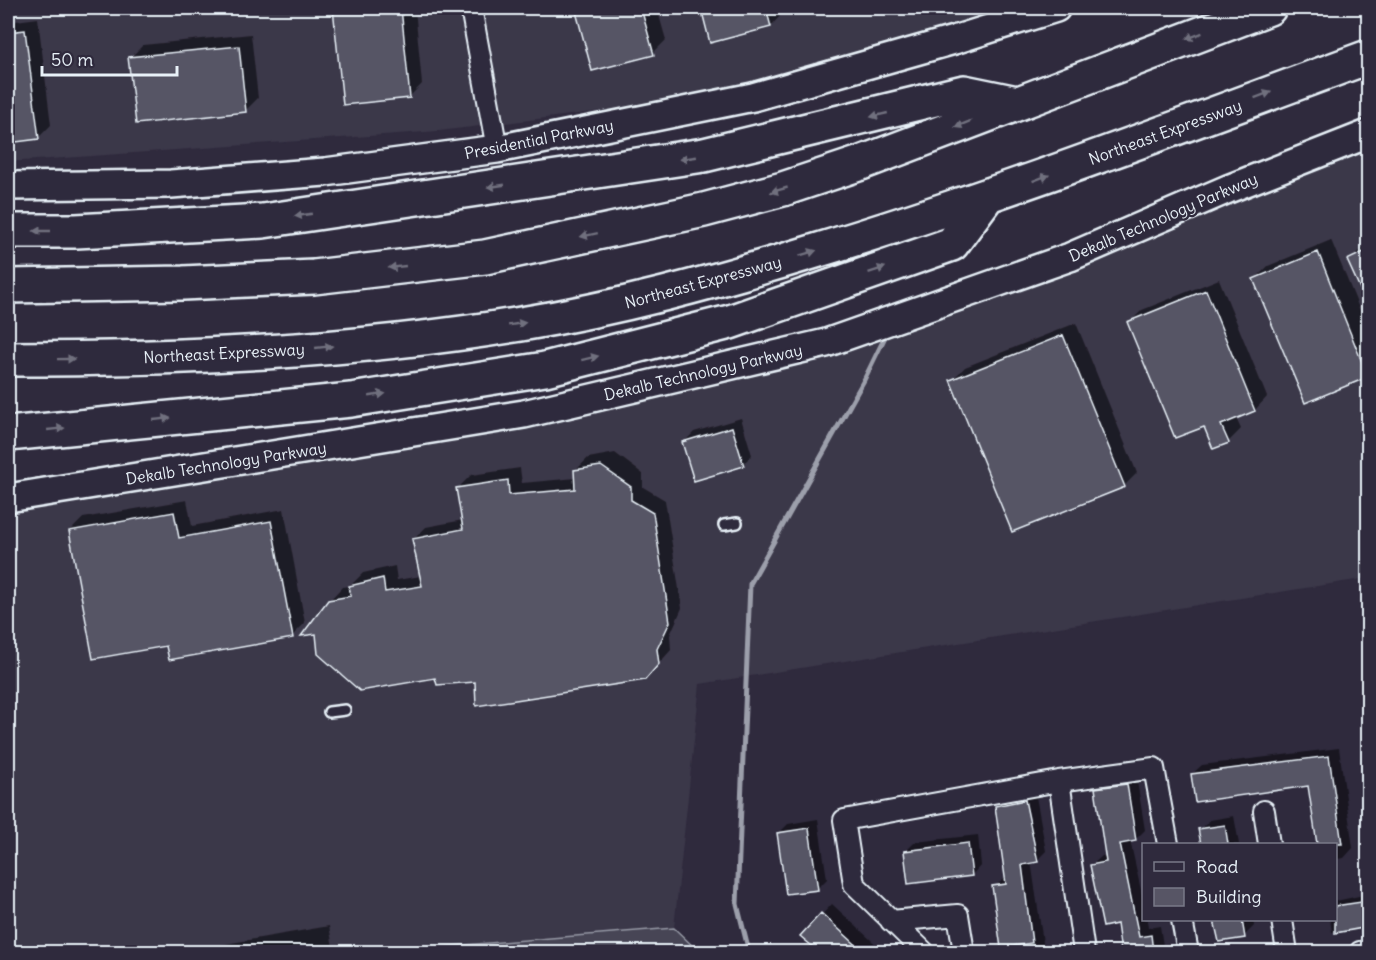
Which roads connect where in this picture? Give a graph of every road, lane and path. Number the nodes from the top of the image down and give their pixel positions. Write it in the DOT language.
graph roads {
  1 [pos="471,8"];
  2 [pos="1056,8"];
  3 [pos="1269,8"];
  4 [pos="1368,57"];
  5 [pos="1017,103"];
  6 [pos="1368,134"];
  7 [pos="497,149"];
  8 [pos="8,186"];
  9 [pos="986,198"];
  10 [pos="8,231"];
  11 [pos="8,286"];
  12 [pos="8,359"];
  13 [pos="8,434"];
  14 [pos="8,498"];
  15 [pos="737,524"];
  16 [pos="723,525"];
  17 [pos="345,710"];
  18 [pos="329,712"];
  19 [pos="1059,781"];
  20 [pos="1264,811"];
  21 [pos="1168,843"];
  22 [pos="1269,843"];
  23 [pos="891,921"];
  24 [pos="1182,921"];
  25 [pos="1282,921"];
  26 [pos="1368,951"];
  27 [pos="924,952"];
  28 [pos="964,952"];
  29 [pos="1084,952"];
  30 [pos="1188,952"];
  31 [pos="1287,952"];
  32 [pos="1360,952"];
  1 -- 7 [label="street"];
  2 -- 7 [label="street, Presidential Parkway"];
  3 -- 5 [label="highway, one-way"];
  9 -- 4 [label="highway, Northeast Expressway, one-way"];
  5 -- 10 [label="highway, one-way"];
  5 -- 11 [label="highway, one-way"];
  6 -- 14 [label="street, Dekalb Technology Parkway"];
  7 -- 8 [label="street, Presidential Parkway"];
  12 -- 9 [label="highway, Northeast Expressway, one-way"];
  13 -- 9 [label="highway, one-way"];
  15 -- 16 [label="lane"];
  17 -- 18 [label="lane"];
  19 -- 21 [label="street"];
  19 -- 23 [label="street"];
  19 -- 29 [label="street"];
  20 -- 22 [label="street"];
  23 -- 27 [label="street"];
  23 -- 28 [label="street"];
  24 -- 30 [label="street"];
  25 -- 31 [label="street"];
  26 -- 32 [label="street"];
}
